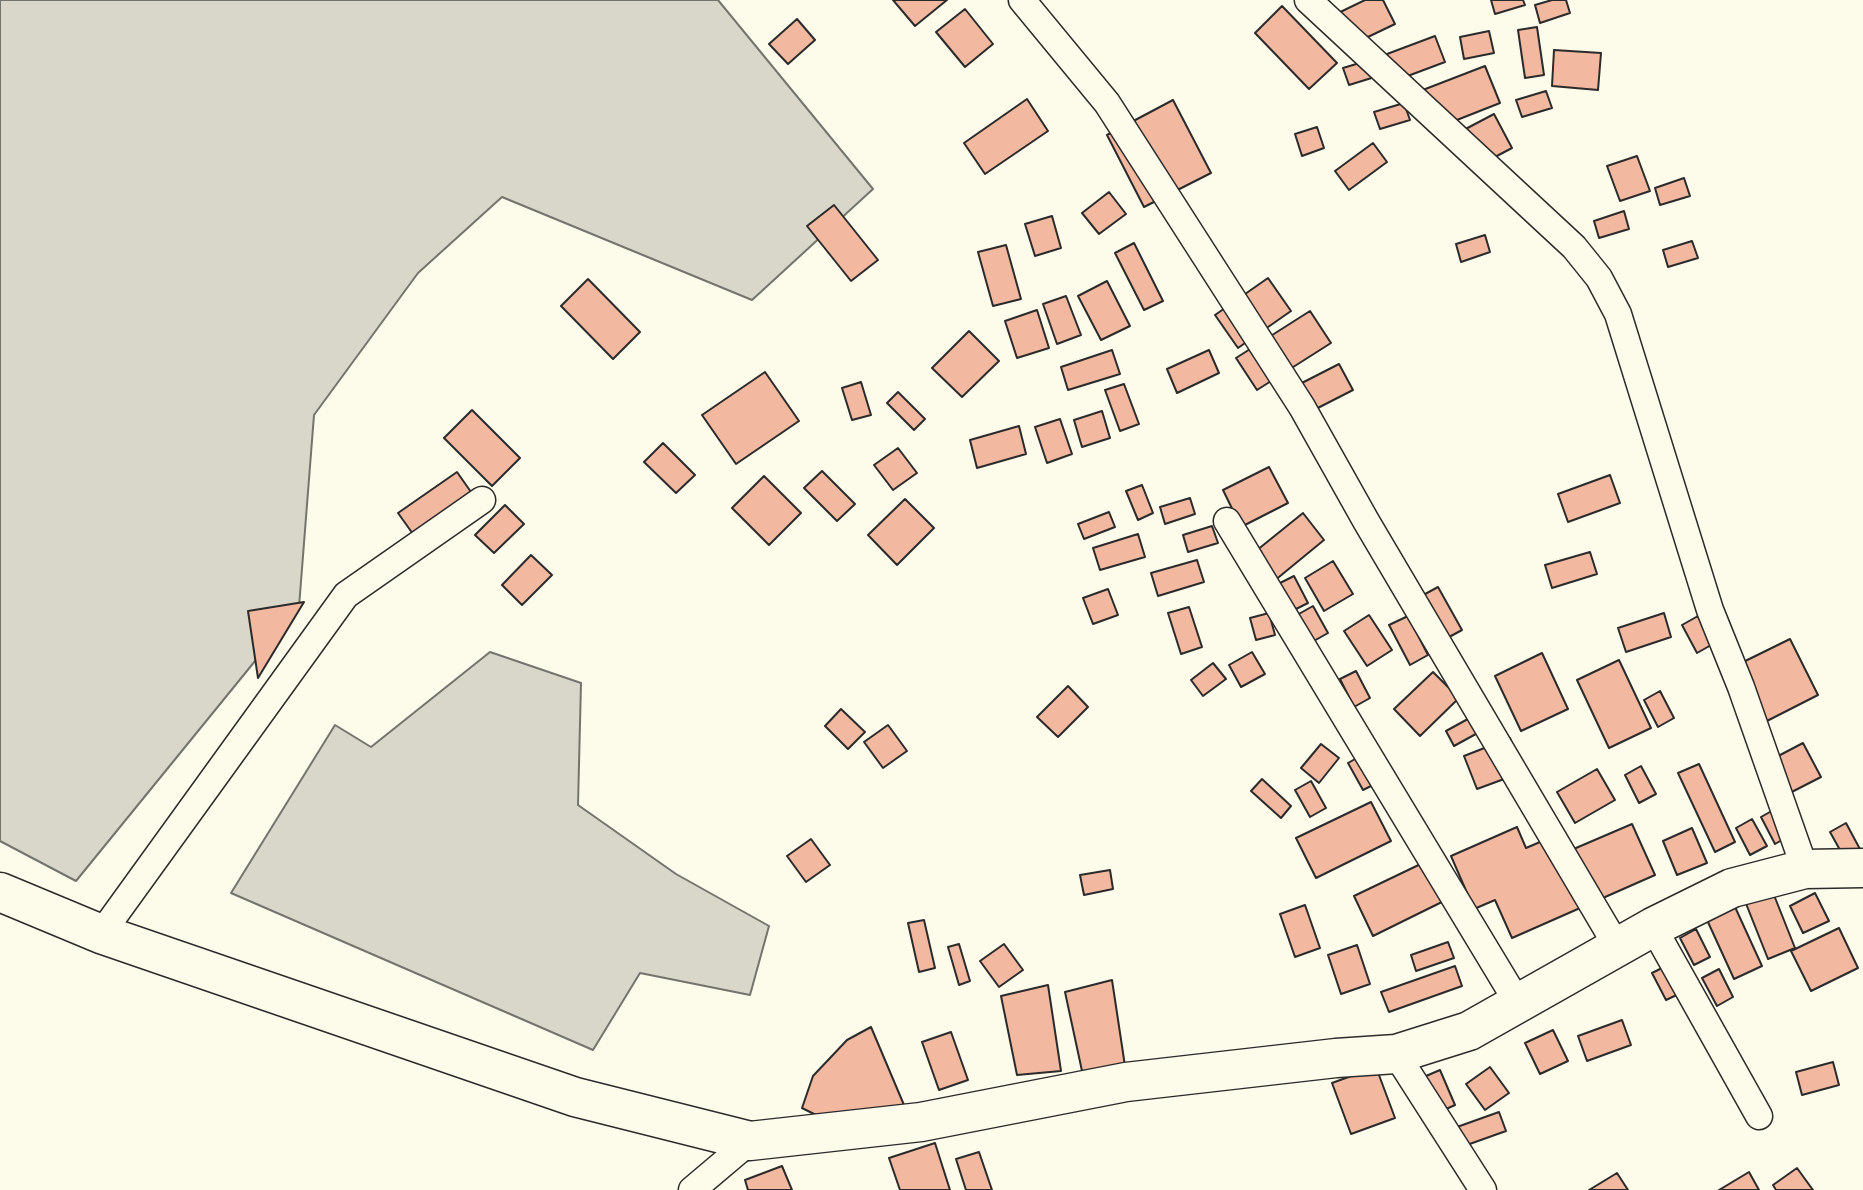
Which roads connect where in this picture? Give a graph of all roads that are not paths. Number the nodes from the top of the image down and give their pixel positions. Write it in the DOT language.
graph roads {
  1 [pos="1022,0"];
  2 [pos="1308,0"];
  3 [pos="482,500"];
  4 [pos="1227,521"];
  5 [pos="1863,868"];
  6 [pos="1805,869"];
  7 [pos="0,892"];
  8 [pos="1653,927"];
  9 [pos="101,934"];
  10 [pos="1618,948"];
  11 [pos="1518,1003"];
  12 [pos="1396,1054"];
  13 [pos="1759,1116"];
  14 [pos="750,1141"];
  15 [pos="692,1190"];
  16 [pos="1483,1190"];
  1 -- 10 [label="street"];
  2 -- 6 [label="street"];
  3 -- 9 [label="street"];
  4 -- 11 [label="street"];
  5 -- 6 [label="street"];
  6 -- 8 [label="street"];
  7 -- 9 [label="street"];
  8 -- 10 [label="street"];
  8 -- 13 [label="street"];
  9 -- 14 [label="street"];
  10 -- 11 [label="street"];
  11 -- 12 [label="street"];
  12 -- 14 [label="street"];
  12 -- 16 [label="street"];
  14 -- 15 [label="street"];
}
